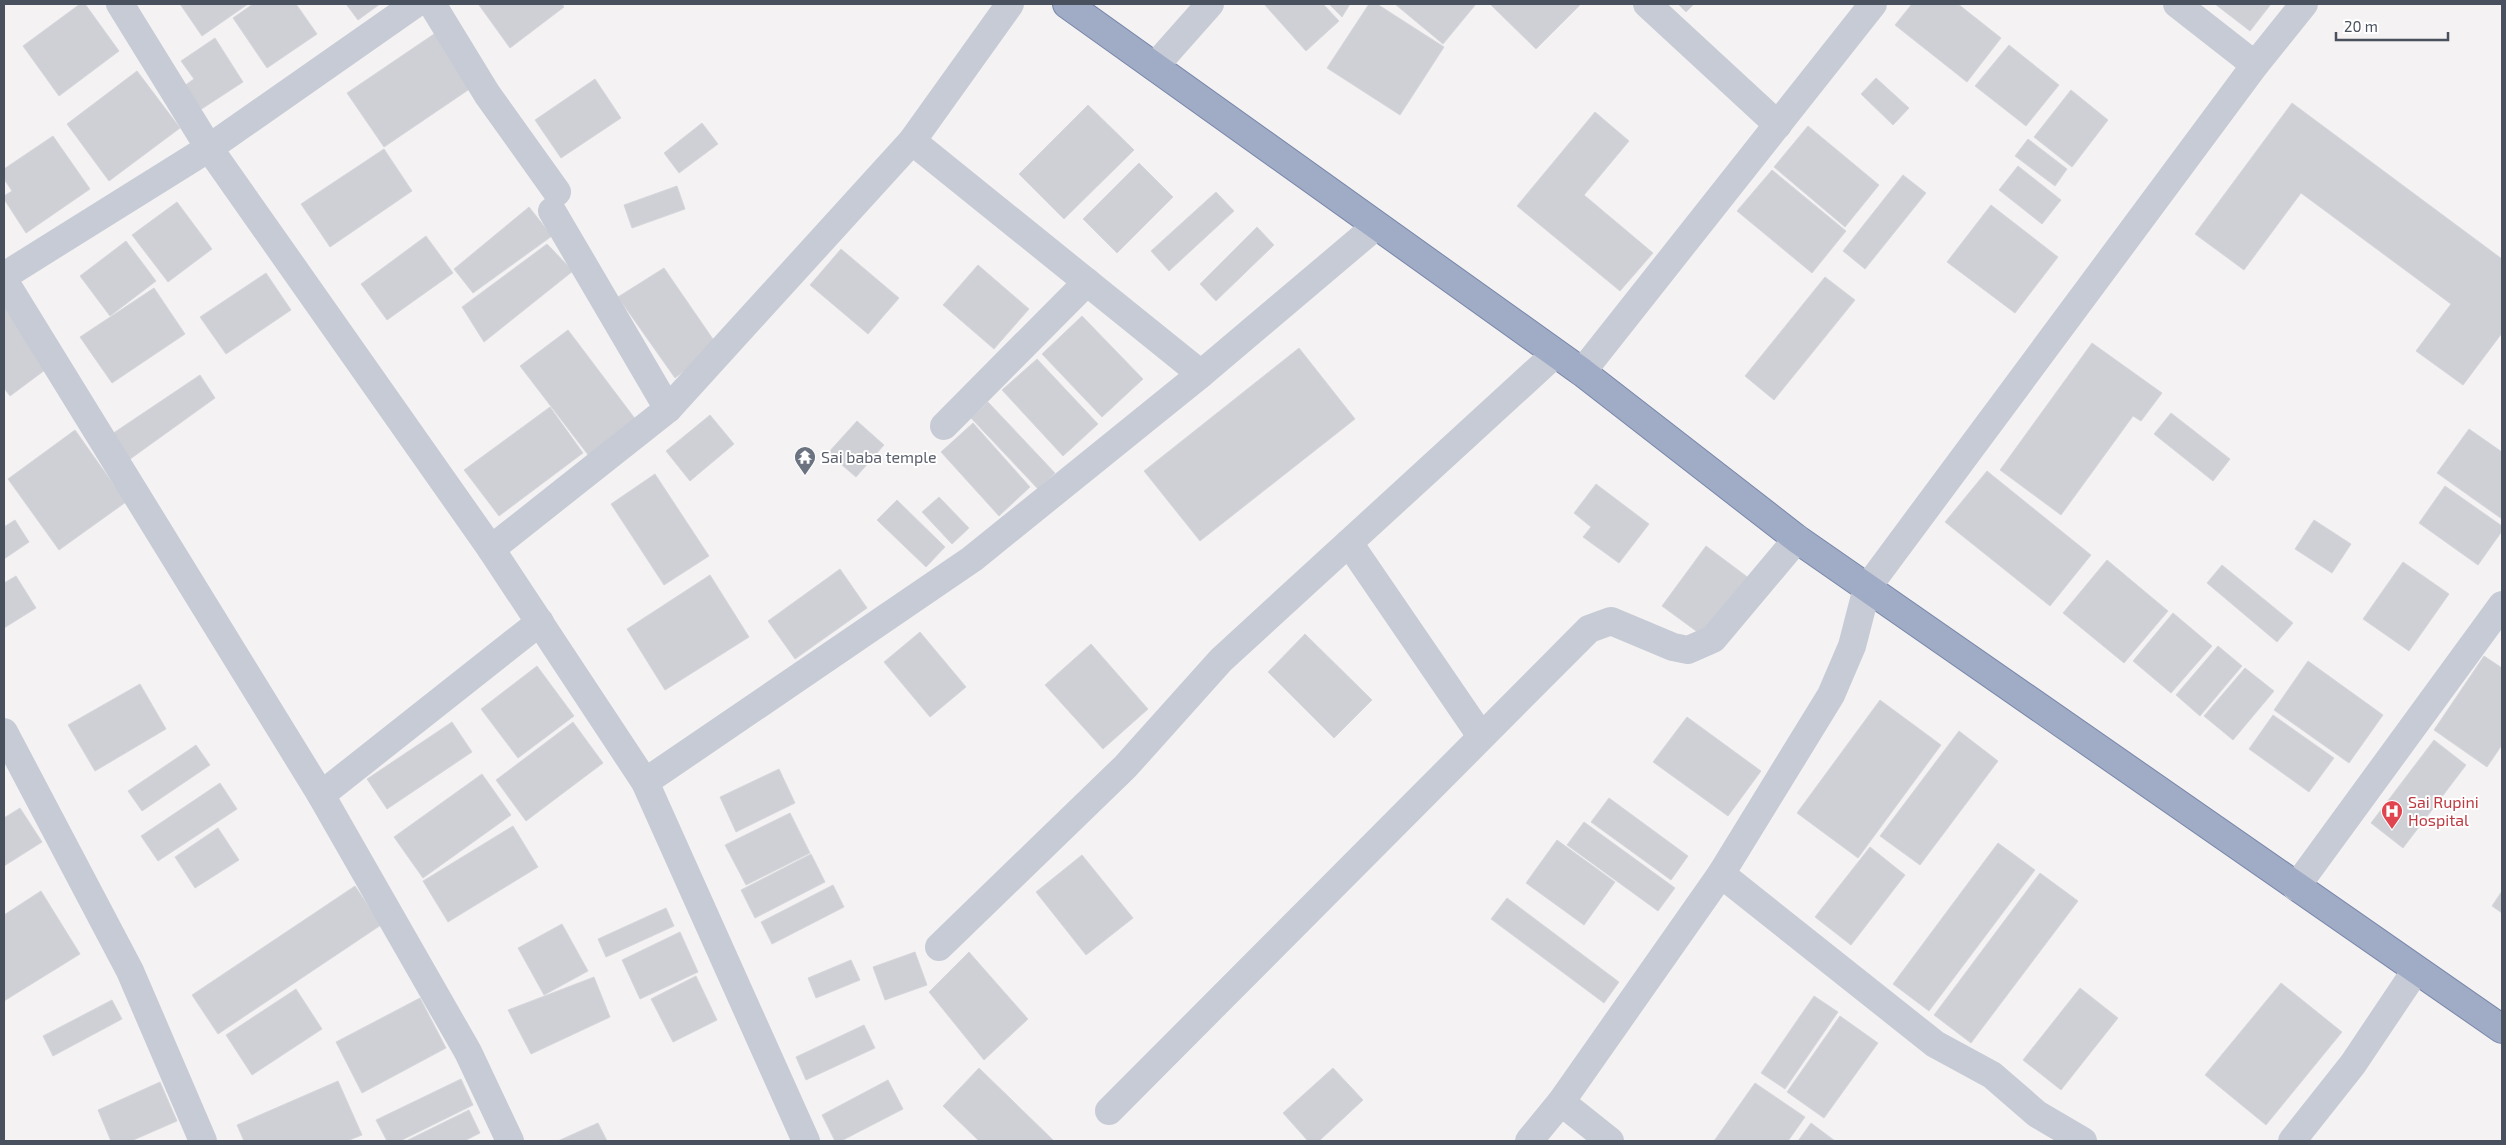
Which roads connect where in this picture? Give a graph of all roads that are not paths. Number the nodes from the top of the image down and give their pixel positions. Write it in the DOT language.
graph roads {
  1 [pos="120,4"];
  2 [pos="415,4"];
  3 [pos="432,4"];
  4 [pos="1010,4"];
  5 [pos="1067,4"];
  6 [pos="1210,4"];
  7 [pos="1647,4"];
  8 [pos="1873,4"];
  9 [pos="2177,4"];
  10 [pos="2304,4"];
  11 [pos="2255,65"];
  12 [pos="1155,66"];
  13 [pos="1778,125"];
  14 [pos="912,141"];
  15 [pos="209,148"];
  16 [pos="1376,226"];
  17 [pos="4,276"];
  18 [pos="4,280"];
  19 [pos="1087,282"];
  20 [pos="1555,354"];
  21 [pos="1582,372"];
  22 [pos="1202,374"];
  23 [pos="668,409"];
  24 [pos="944,426"];
  25 [pos="1797,539"];
  26 [pos="1349,542"];
  27 [pos="491,549"];
  28 [pos="1867,588"];
  29 [pos="2498,620"];
  30 [pos="540,622"];
  31 [pos="4,732"];
  32 [pos="1481,736"];
  33 [pos="645,782"];
  34 [pos="321,795"];
  35 [pos="1721,874"];
  36 [pos="2296,887"];
  37 [pos="939,947"];
  38 [pos="2416,970"];
  39 [pos="2502,1029"];
  40 [pos="1561,1102"];
  41 [pos="1109,1111"];
  42 [pos="203,1141"];
  43 [pos="510,1141"];
  44 [pos="806,1141"];
  45 [pos="1529,1141"];
  46 [pos="1610,1141"];
  47 [pos="2082,1141"];
  48 [pos="2292,1141"];
  1 -- 15 [label="street"];
  2 -- 15 [label="street"];
  3 -- 23 [label="street"];
  4 -- 14 [label="street"];
  5 -- 12 [label="highway"];
  6 -- 12 [label="street"];
  7 -- 13 [label="street"];
  8 -- 13 [label="street"];
  9 -- 11 [label="street"];
  10 -- 11 [label="street"];
  11 -- 28 [label="street"];
  12 -- 16 [label="highway"];
  13 -- 21 [label="street"];
  14 -- 19 [label="street"];
  14 -- 23 [label="street"];
  15 -- 17 [label="street"];
  15 -- 27 [label="street"];
  16 -- 20 [label="highway"];
  16 -- 22 [label="street"];
  18 -- 34 [label="street"];
  19 -- 22 [label="street"];
  19 -- 24 [label="street"];
  20 -- 21 [label="highway"];
  20 -- 26 [label="street"];
  21 -- 25 [label="highway"];
  22 -- 33 [label="street"];
  23 -- 27 [label="street"];
  25 -- 28 [label="highway"];
  25 -- 32 [label="street"];
  26 -- 32 [label="street"];
  26 -- 37 [label="street"];
  27 -- 30 [label="street"];
  28 -- 35 [label="street"];
  28 -- 36 [label="highway"];
  29 -- 36 [label="street"];
  30 -- 33 [label="street"];
  30 -- 34 [label="street"];
  31 -- 42 [label="street"];
  32 -- 41 [label="street"];
  33 -- 44 [label="street"];
  34 -- 43 [label="street"];
  35 -- 40 [label="street"];
  35 -- 47 [label="street"];
  36 -- 38 [label="highway"];
  38 -- 39 [label="highway"];
  38 -- 48 [label="street"];
  40 -- 45 [label="street"];
  40 -- 46 [label="street"];
}
